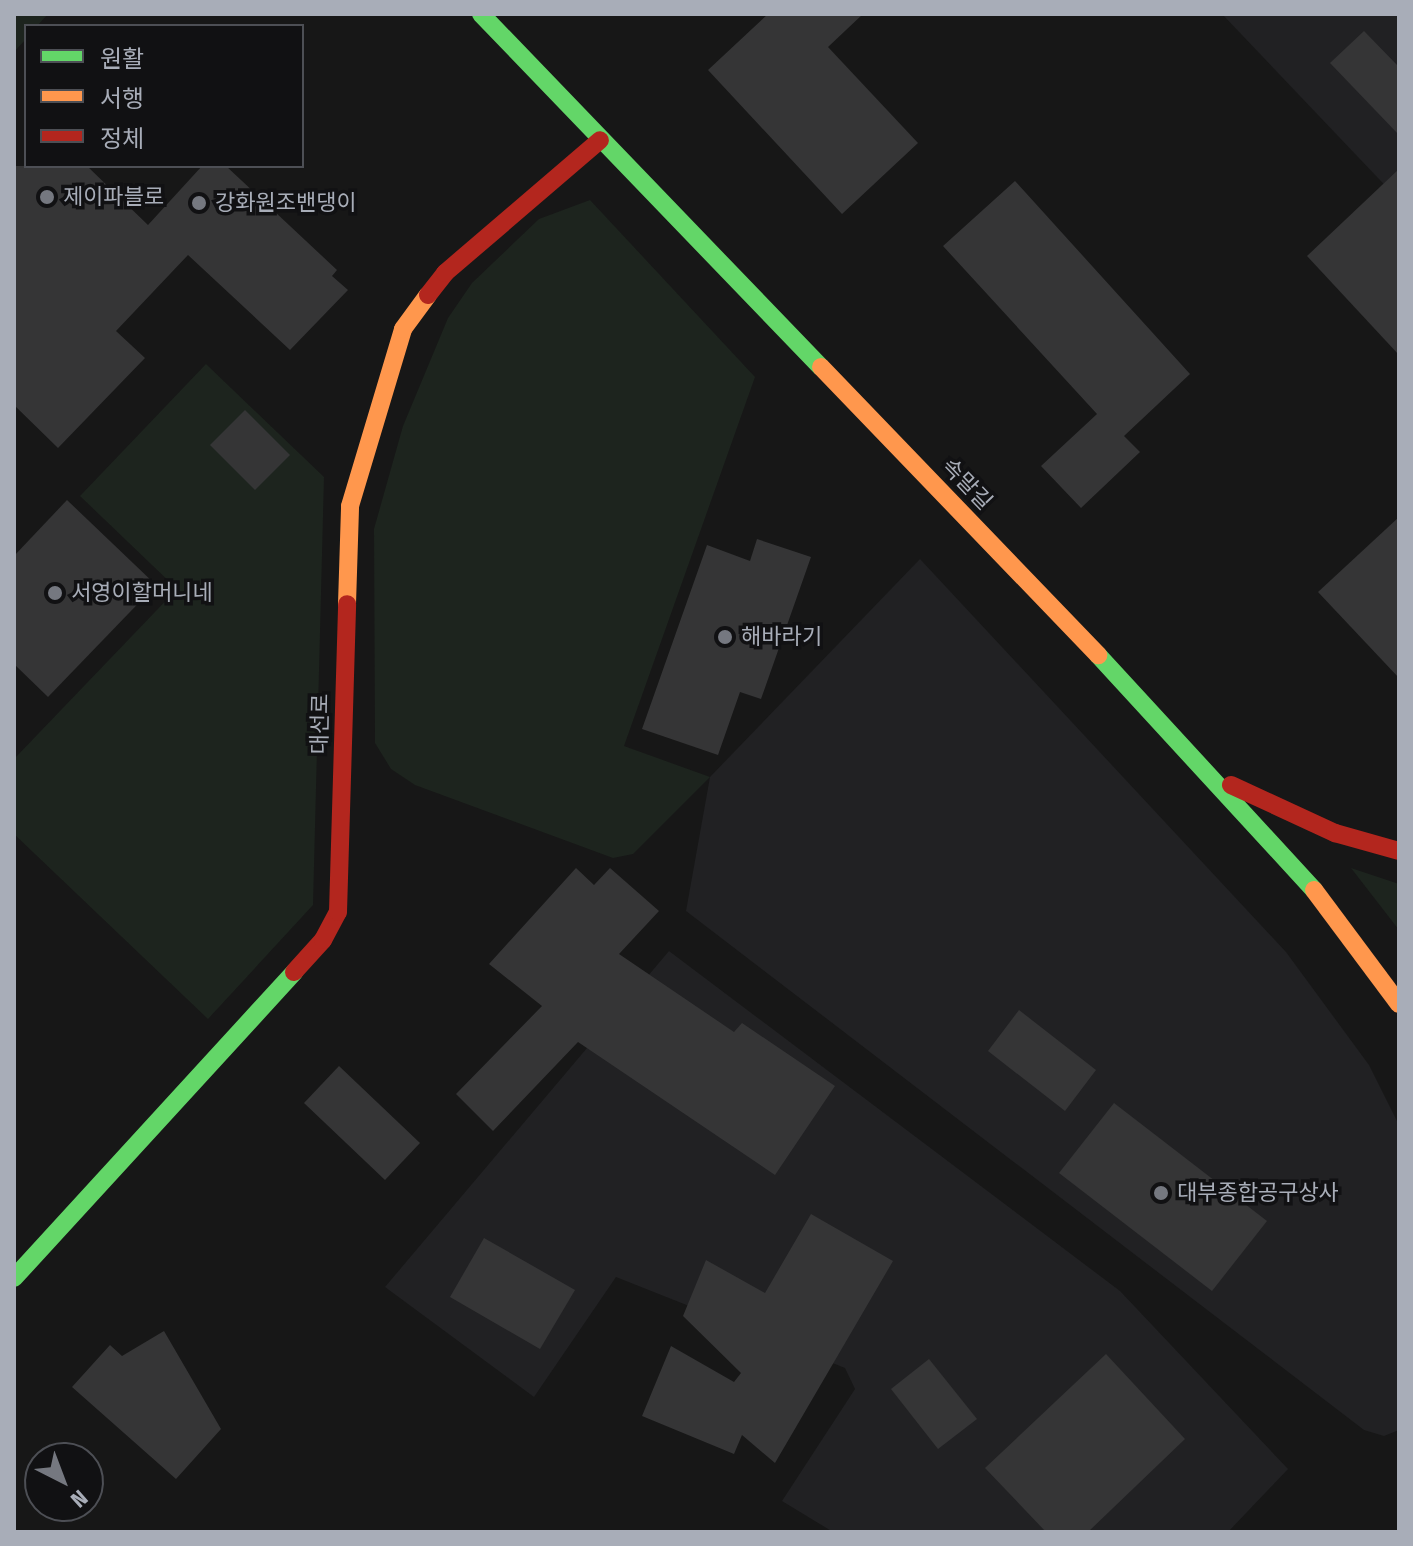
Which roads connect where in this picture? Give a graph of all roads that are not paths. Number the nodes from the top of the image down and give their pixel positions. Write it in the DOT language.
graph roads {
  1 [pos="481,14"];
  2 [pos="600,140"];
  3 [pos="1216,778"];
  4 [pos="1399,851"];
  5 [pos="1399,1004"];
  6 [pos="14,1278"];
  1 -- 2 [label="street, 속말길"];
  2 -- 3 [label="street, 속말길"];
  2 -- 6 [label="street, 대선로"];
  3 -- 4 [label="street"];
  3 -- 5 [label="street, 속말길"];
}
